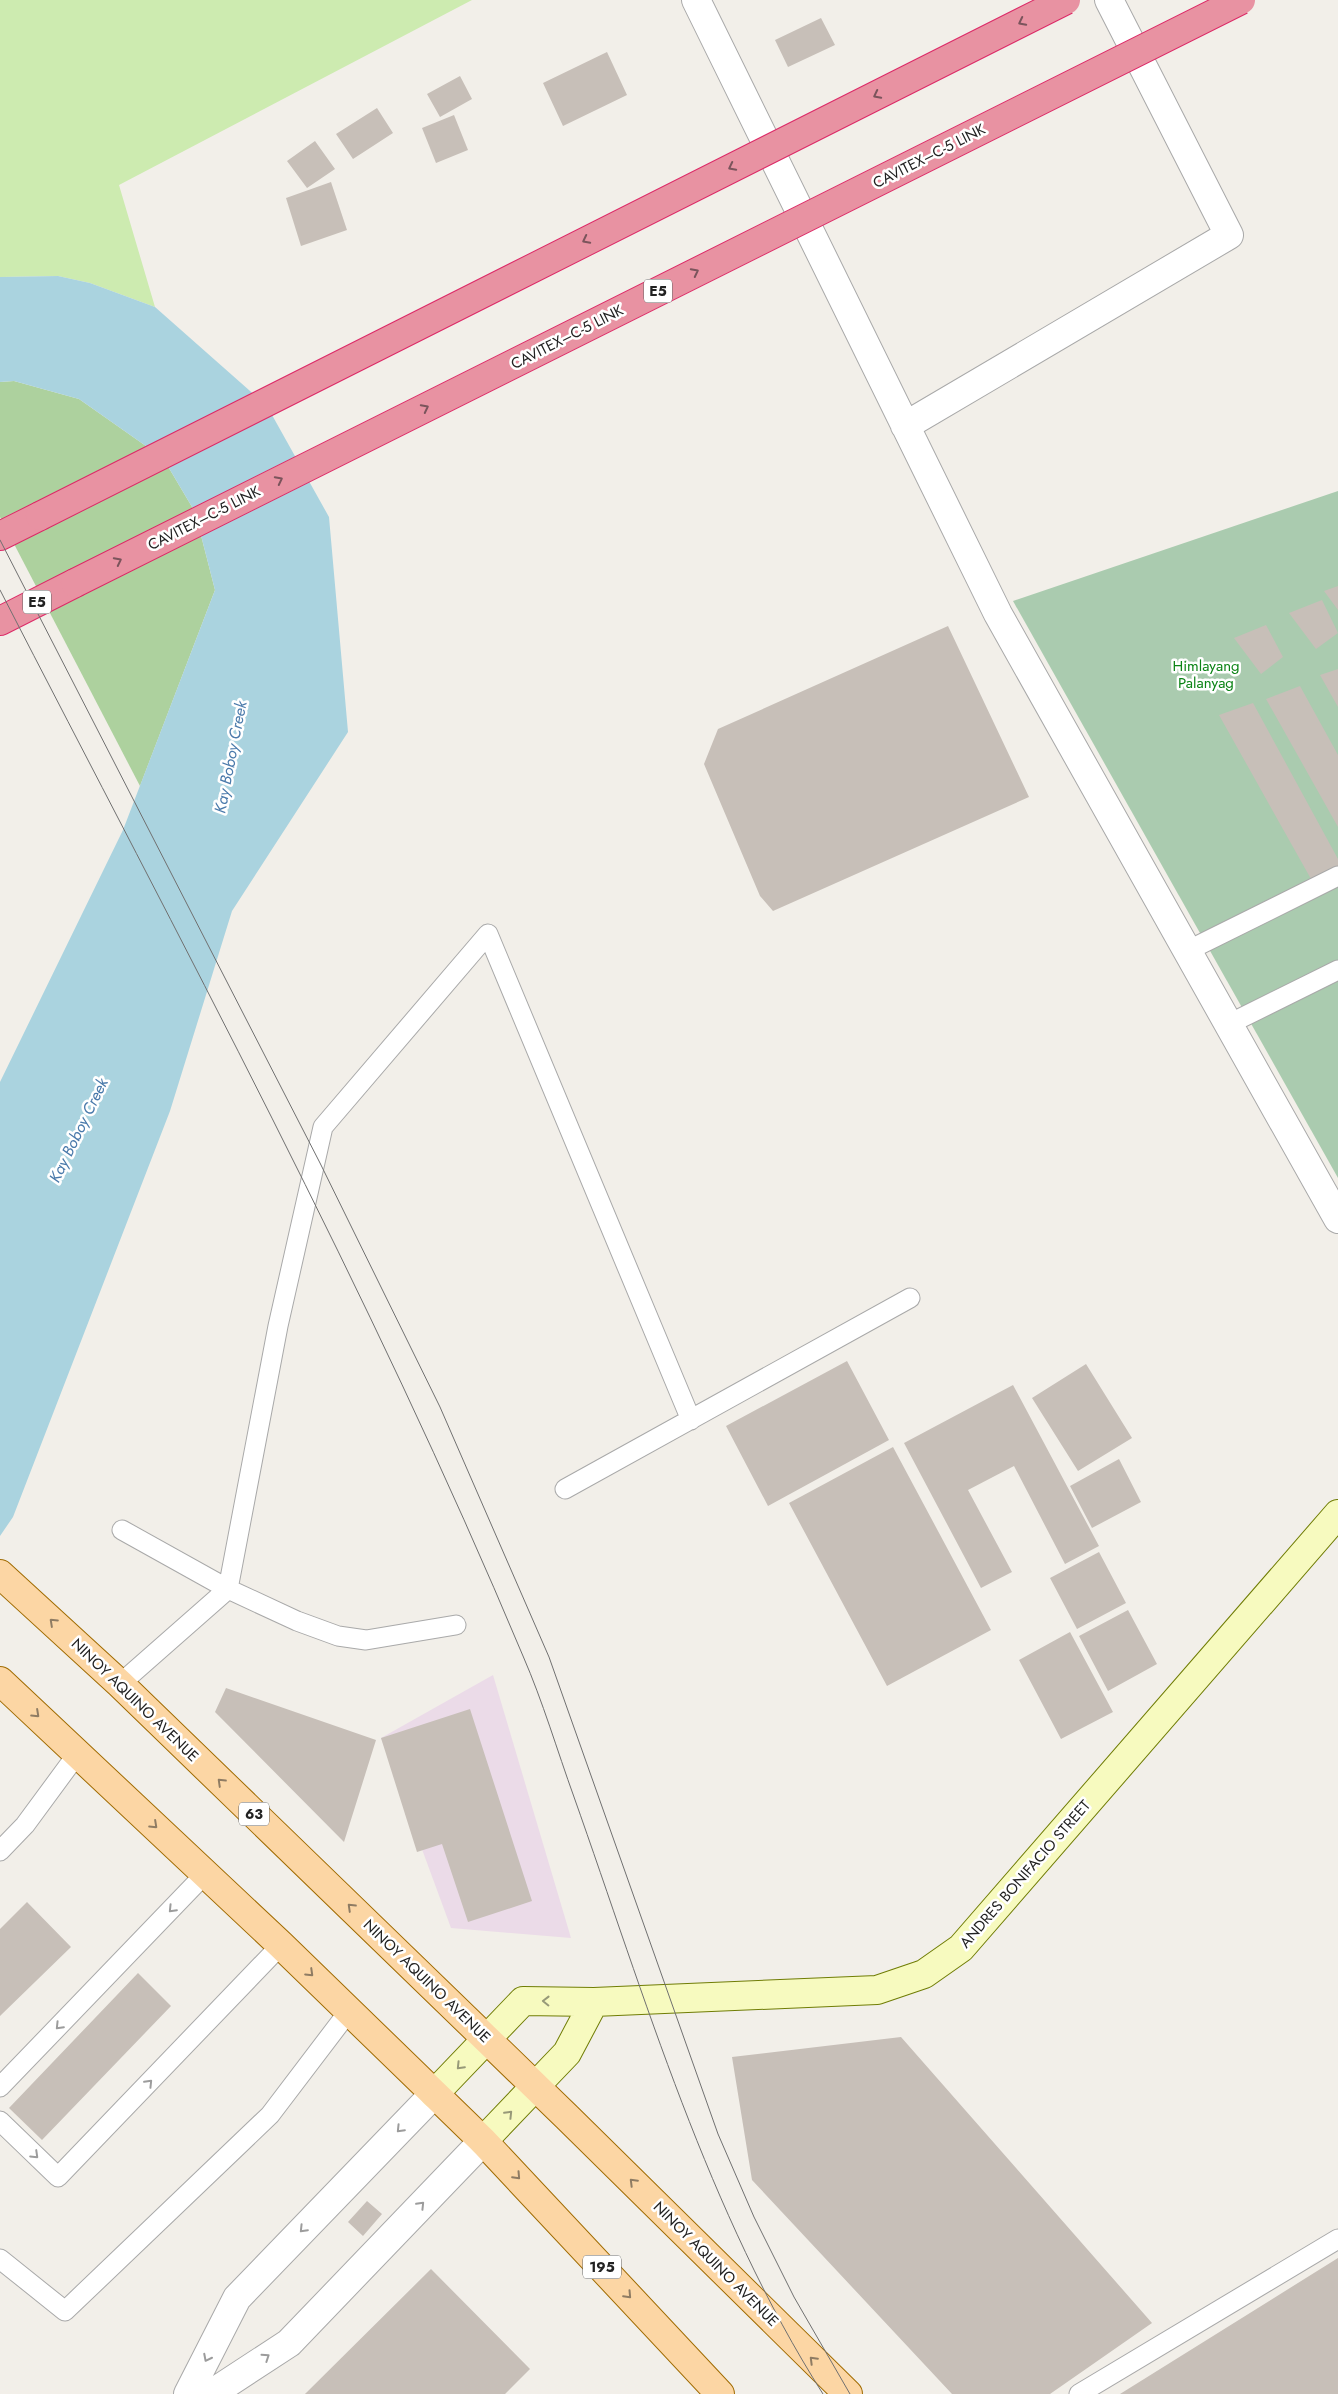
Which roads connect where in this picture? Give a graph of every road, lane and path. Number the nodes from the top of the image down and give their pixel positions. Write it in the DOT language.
graph roads {
  1 [pos="696,0"];
  2 [pos="1066,0"];
  3 [pos="1110,0"];
  4 [pos="1241,0"];
  5 [pos="905,426"];
  6 [pos="0,536"];
  7 [pos="0,621"];
  8 [pos="1338,876"];
  9 [pos="1187,951"];
  10 [pos="1338,970"];
  11 [pos="1228,1024"];
  12 [pos="1338,1219"];
  13 [pos="910,1298"];
  14 [pos="691,1420"];
  15 [pos="565,1489"];
  16 [pos="1338,1514"];
  17 [pos="122,1530"];
  18 [pos="10,1582"];
  19 [pos="228,1589"];
  20 [pos="456,1625"];
  21 [pos="0,1681"];
  22 [pos="120,1684"];
  23 [pos="78,1753"];
  24 [pos="0,1851"];
  25 [pos="206,1874"];
  26 [pos="281,1945"];
  27 [pos="594,2002"];
  28 [pos="349,2011"];
  29 [pos="486,2039"];
  30 [pos="535,2086"];
  31 [pos="0,2087"];
  32 [pos="434,2094"];
  33 [pos="0,2121"];
  34 [pos="483,2141"];
  35 [pos="1338,2239"];
  36 [pos="0,2259"];
  37 [pos="188,2394"];
  38 [pos="211,2394"];
  39 [pos="720,2394"];
  40 [pos="848,2394"];
  41 [pos="1079,2394"];
  1 -- 5 [label="street"];
  2 -- 6 [label="highway, one-way, bridge"];
  3 -- 5 [label="street"];
  7 -- 4 [label="highway, CAVITEX–C-5 LINK / E5, one-way, bridge"];
  5 -- 9 [label="street"];
  8 -- 9 [label="lane"];
  9 -- 11 [label="street"];
  10 -- 11 [label="lane"];
  11 -- 12 [label="street"];
  13 -- 14 [label="lane"];
  14 -- 15 [label="lane"];
  14 -- 19 [label="lane"];
  16 -- 27 [label="street, ANDRES BONIFACIO STREET"];
  17 -- 19 [label="lane"];
  22 -- 18 [label="main road, NINOY AQUINO AVENUE / 63, one-way"];
  19 -- 20 [label="lane"];
  19 -- 22 [label="lane"];
  21 -- 23 [label="main road, one-way"];
  29 -- 22 [label="main road, NINOY AQUINO AVENUE / 63, one-way"];
  23 -- 24 [label="lane"];
  23 -- 25 [label="main road, one-way"];
  25 -- 26 [label="main road"];
  25 -- 31 [label="lane, one-way"];
  26 -- 28 [label="main road, one-way"];
  33 -- 26 [label="lane, one-way"];
  27 -- 29 [label="street, ANDRES BONIFACIO STREET, one-way"];
  27 -- 30 [label="street"];
  28 -- 32 [label="main road"];
  28 -- 36 [label="lane"];
  29 -- 30 [label="main road, NINOY AQUINO AVENUE"];
  29 -- 32 [label="street, ANDRES BONIFACIO STREET, one-way"];
  34 -- 30 [label="street, one-way"];
  40 -- 30 [label="main road, NINOY AQUINO AVENUE, one-way"];
  32 -- 34 [label="main road, 195"];
  32 -- 37 [label="street, one-way"];
  38 -- 34 [label="street, one-way"];
  34 -- 39 [label="main road, 195, one-way"];
  35 -- 41 [label="lane"];
}
